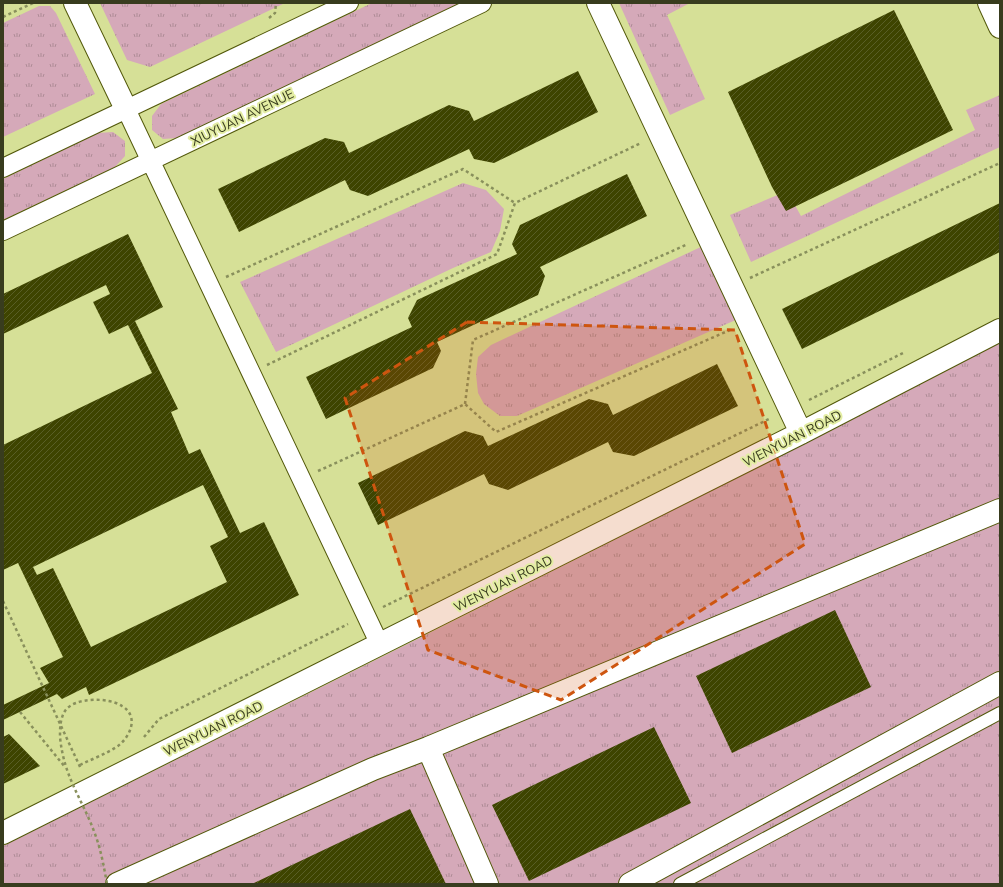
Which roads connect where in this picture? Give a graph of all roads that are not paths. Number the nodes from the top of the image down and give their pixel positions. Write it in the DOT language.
graph roads {
  1 [pos="75,3"];
  2 [pos="349,3"];
  3 [pos="482,3"];
  4 [pos="598,3"];
  5 [pos="989,3"];
  6 [pos="1000,27"];
  7 [pos="126,109"];
  8 [pos="150,161"];
  9 [pos="3,168"];
  10 [pos="3,231"];
  11 [pos="1000,330"];
  12 [pos="801,433"];
  13 [pos="1000,510"];
  14 [pos="380,645"];
  15 [pos="1000,683"];
  16 [pos="1000,713"];
  17 [pos="428,748"];
  18 [pos="3,833"];
  19 [pos="117,884"];
  20 [pos="487,884"];
  21 [pos="630,884"];
  22 [pos="680,884"];
  1 -- 7 [label="street"];
  2 -- 7 [label="street"];
  3 -- 8 [label="street, XIUYUAN AVENUE"];
  4 -- 12 [label="street"];
  5 -- 6 [label="street"];
  7 -- 8 [label="street"];
  7 -- 9 [label="street"];
  8 -- 10 [label="street, XIUYUAN AVENUE"];
  8 -- 14 [label="street"];
  11 -- 12 [label="street, WENYUAN ROAD"];
  12 -- 14 [label="street, WENYUAN ROAD"];
  13 -- 17 [label="street"];
  14 -- 18 [label="street, WENYUAN ROAD"];
  15 -- 21 [label="street"];
  16 -- 22 [label="lane"];
  17 -- 19 [label="street"];
  17 -- 20 [label="street"];
}
